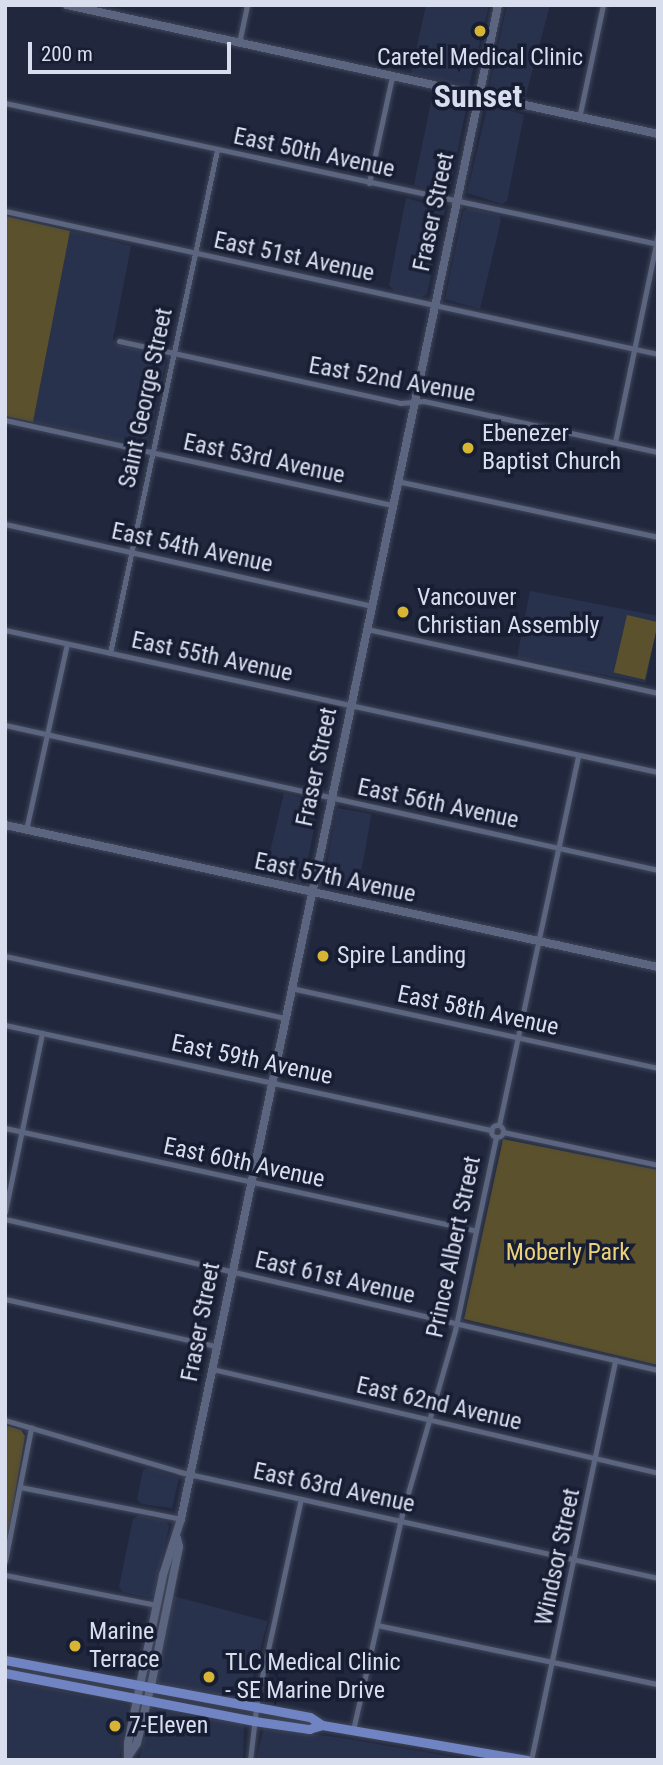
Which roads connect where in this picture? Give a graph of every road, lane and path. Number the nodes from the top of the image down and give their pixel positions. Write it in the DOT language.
graph roads {
  1 [pos="67,5"];
  2 [pos="247,5"];
  3 [pos="498,5"];
  4 [pos="604,5"];
  5 [pos="239,44"];
  6 [pos="391,77"];
  7 [pos="478,96"];
  8 [pos="5,103"];
  9 [pos="579,118"];
  10 [pos="658,134"];
  11 [pos="217,150"];
  12 [pos="369,183"];
  13 [pos="456,201"];
  14 [pos="5,211"];
  15 [pos="658,234"];
  16 [pos="657,244"];
  17 [pos="195,253"];
  18 [pos="434,306"];
  19 [pos="119,341"];
  20 [pos="634,349"];
  21 [pos="173,353"];
  22 [pos="658,354"];
  23 [pos="414,403"];
  24 [pos="5,420"];
  25 [pos="615,442"];
  26 [pos="152,452"];
  27 [pos="658,452"];
  28 [pos="397,481"];
  29 [pos="392,505"];
  30 [pos="5,524"];
  31 [pos="658,537"];
  32 [pos="132,553"];
  33 [pos="371,606"];
  34 [pos="366,629"];
  35 [pos="5,630"];
  36 [pos="67,644"];
  37 [pos="110,653"];
  38 [pos="658,693"];
  39 [pos="350,705"];
  40 [pos="5,725"];
  41 [pos="47,734"];
  42 [pos="578,755"];
  43 [pos="658,772"];
  44 [pos="330,798"];
  45 [pos="5,825"];
  46 [pos="26,830"];
  47 [pos="558,848"];
  48 [pos="658,870"];
  49 [pos="311,893"];
  50 [pos="538,941"];
  51 [pos="5,956"];
  52 [pos="658,967"];
  53 [pos="291,988"];
  54 [pos="285,1018"];
  55 [pos="5,1025"];
  56 [pos="42,1034"];
  57 [pos="517,1038"];
  58 [pos="658,1068"];
  59 [pos="270,1083"];
  60 [pos="499,1125"];
  61 [pos="5,1128"];
  62 [pos="492,1130"];
  63 [pos="22,1132"];
  64 [pos="503,1132"];
  65 [pos="496,1137"];
  66 [pos="658,1165"];
  67 [pos="249,1182"];
  68 [pos="5,1212"];
  69 [pos="5,1219"];
  70 [pos="476,1231"];
  71 [pos="231,1271"];
  72 [pos="5,1300"];
  73 [pos="456,1323"];
  74 [pos="216,1346"];
  75 [pos="615,1360"];
  76 [pos="212,1369"];
  77 [pos="658,1370"];
  78 [pos="5,1420"];
  79 [pos="429,1420"];
  80 [pos="31,1428"];
  81 [pos="596,1458"];
  82 [pos="658,1473"];
  83 [pos="190,1475"];
  84 [pos="20,1487"];
  85 [pos="301,1499"];
  86 [pos="181,1519"];
  87 [pos="400,1521"];
  88 [pos="177,1538"];
  89 [pos="576,1560"];
  90 [pos="5,1561"];
  91 [pos="5,1575"];
  92 [pos="658,1578"];
  93 [pos="157,1605"];
  94 [pos="167,1608"];
  95 [pos="377,1625"];
  96 [pos="5,1660"];
  97 [pos="554,1662"];
  98 [pos="5,1673"];
  99 [pos="658,1684"];
  100 [pos="146,1687"];
  101 [pos="142,1701"];
  102 [pos="256,1707"];
  103 [pos="254,1721"];
  104 [pos="322,1725"];
  105 [pos="353,1730"];
  106 [pos="129,1757"];
  107 [pos="250,1760"];
  108 [pos="529,1760"];
  1 -- 5 [label="street"];
  2 -- 5 [label="street"];
  3 -- 7 [label="street, Fraser Street"];
  4 -- 9 [label="street"];
  5 -- 6 [label="street"];
  6 -- 7 [label="street"];
  6 -- 12 [label="street"];
  7 -- 9 [label="street"];
  7 -- 13 [label="street, Fraser Street"];
  8 -- 11 [label="street, East 50th Avenue"];
  9 -- 10 [label="street"];
  11 -- 12 [label="street, East 50th Avenue"];
  11 -- 17 [label="street, Saint George Street"];
  12 -- 13 [label="street, East 50th Avenue"];
  13 -- 16 [label="street, East 50th Avenue"];
  13 -- 18 [label="street, Fraser Street"];
  14 -- 17 [label="street, East 51st Avenue"];
  15 -- 16 [label="street"];
  16 -- 20 [label="street"];
  17 -- 18 [label="street, East 51st Avenue"];
  17 -- 21 [label="street, Saint George Street"];
  18 -- 20 [label="street, East 51st Avenue"];
  18 -- 23 [label="street, Fraser Street"];
  19 -- 21 [label="street, East 52nd Avenue"];
  20 -- 22 [label="street, East 51st Avenue"];
  20 -- 25 [label="street"];
  21 -- 23 [label="street, East 52nd Avenue"];
  21 -- 26 [label="street, Saint George Street"];
  23 -- 25 [label="street, East 52nd Avenue"];
  23 -- 28 [label="street, Fraser Street"];
  24 -- 26 [label="street, East 53rd Avenue"];
  25 -- 27 [label="street, East 52nd Avenue"];
  26 -- 29 [label="street, East 53rd Avenue"];
  26 -- 32 [label="street, Saint George Street"];
  28 -- 29 [label="street, Fraser Street"];
  28 -- 31 [label="street"];
  29 -- 33 [label="street, Fraser Street"];
  30 -- 32 [label="street, East 54th Avenue"];
  32 -- 33 [label="street, East 54th Avenue"];
  32 -- 37 [label="street, Saint George Street"];
  33 -- 34 [label="street, Fraser Street"];
  34 -- 38 [label="street"];
  34 -- 39 [label="street, Fraser Street"];
  35 -- 36 [label="street, East 55th Avenue"];
  36 -- 37 [label="street, East 55th Avenue"];
  36 -- 41 [label="street"];
  37 -- 39 [label="street, East 55th Avenue"];
  39 -- 42 [label="street, East 55th Avenue"];
  39 -- 44 [label="street, Fraser Street"];
  40 -- 41 [label="street, East 56th Avenue"];
  41 -- 44 [label="street, East 56th Avenue"];
  41 -- 46 [label="street"];
  42 -- 43 [label="street, East 55th Avenue"];
  42 -- 47 [label="street, Prince Albert Street"];
  44 -- 47 [label="street, East 56th Avenue"];
  44 -- 49 [label="street, Fraser Street"];
  45 -- 46 [label="street, East 57th Avenue"];
  46 -- 49 [label="street, East 57th Avenue"];
  47 -- 48 [label="street, East 56th Avenue"];
  47 -- 50 [label="street, Prince Albert Street"];
  49 -- 50 [label="street, East 57th Avenue"];
  49 -- 53 [label="street, Fraser Street"];
  50 -- 52 [label="street, East 57th Avenue"];
  50 -- 57 [label="street, Prince Albert Street"];
  51 -- 54 [label="street"];
  53 -- 54 [label="street, Fraser Street"];
  53 -- 57 [label="street, East 58th Avenue"];
  54 -- 59 [label="street, Fraser Street"];
  55 -- 56 [label="street, East 59th Avenue"];
  56 -- 59 [label="street, East 59th Avenue"];
  56 -- 63 [label="street"];
  57 -- 58 [label="street, East 58th Avenue"];
  57 -- 60 [label="street, Prince Albert Street"];
  59 -- 62 [label="street, East 59th Avenue"];
  59 -- 67 [label="street, Fraser Street"];
  60 -- 62 [label="street"];
  60 -- 64 [label="street"];
  61 -- 63 [label="street, East 60th Avenue"];
  62 -- 65 [label="street"];
  63 -- 67 [label="street, East 60th Avenue"];
  63 -- 68 [label="street"];
  64 -- 65 [label="street"];
  64 -- 66 [label="street"];
  65 -- 70 [label="street, Prince Albert Street"];
  67 -- 70 [label="street, East 60th Avenue"];
  67 -- 71 [label="street, Fraser Street"];
  69 -- 71 [label="street, East 61st Avenue"];
  70 -- 73 [label="street, Prince Albert Street"];
  71 -- 73 [label="street, East 61st Avenue"];
  71 -- 74 [label="street, Fraser Street"];
  72 -- 74 [label="street"];
  73 -- 75 [label="street, East 61st Avenue"];
  73 -- 79 [label="street, Prince Albert Street"];
  74 -- 76 [label="street, Fraser Street"];
  75 -- 77 [label="street, East 61st Avenue"];
  75 -- 81 [label="street, Windsor Street"];
  76 -- 79 [label="street, East 62nd Avenue"];
  76 -- 83 [label="street, Fraser Street"];
  78 -- 80 [label="street, East 63rd Avenue"];
  79 -- 81 [label="street, East 62nd Avenue"];
  79 -- 87 [label="street, Prince Albert Street"];
  80 -- 83 [label="street, East 63rd Avenue"];
  80 -- 84 [label="street"];
  81 -- 82 [label="street, East 62nd Avenue"];
  81 -- 89 [label="street, Windsor Street"];
  83 -- 85 [label="street, East 63rd Avenue"];
  83 -- 86 [label="street, Fraser Street"];
  84 -- 86 [label="street"];
  84 -- 90 [label="street"];
  85 -- 87 [label="street, East 63rd Avenue"];
  85 -- 102 [label="street"];
  86 -- 88 [label="street, Fraser Street"];
  87 -- 89 [label="street, East 63rd Avenue"];
  87 -- 95 [label="street, Prince Albert Street"];
  88 -- 93 [label="street, Fraser Street"];
  88 -- 94 [label="street, Fraser Street"];
  89 -- 92 [label="street, East 63rd Avenue"];
  89 -- 97 [label="street, Windsor Street"];
  91 -- 93 [label="street"];
  93 -- 94 [label="street"];
  93 -- 100 [label="street, Fraser Street"];
  94 -- 100 [label="street, Fraser Street"];
  95 -- 97 [label="street"];
  95 -- 105 [label="street, Prince Albert Street"];
  96 -- 100 [label="main road"];
  97 -- 99 [label="street"];
  97 -- 108 [label="street, Windsor Street"];
  98 -- 101 [label="main road"];
  100 -- 101 [label="street, Fraser Street"];
  100 -- 102 [label="main road"];
  101 -- 103 [label="main road"];
  101 -- 106 [label="street, Fraser Street"];
  102 -- 103 [label="street"];
  102 -- 104 [label="main road"];
  103 -- 104 [label="main road"];
  103 -- 107 [label="street"];
  104 -- 105 [label="main road"];
  105 -- 108 [label="main road"];
}
